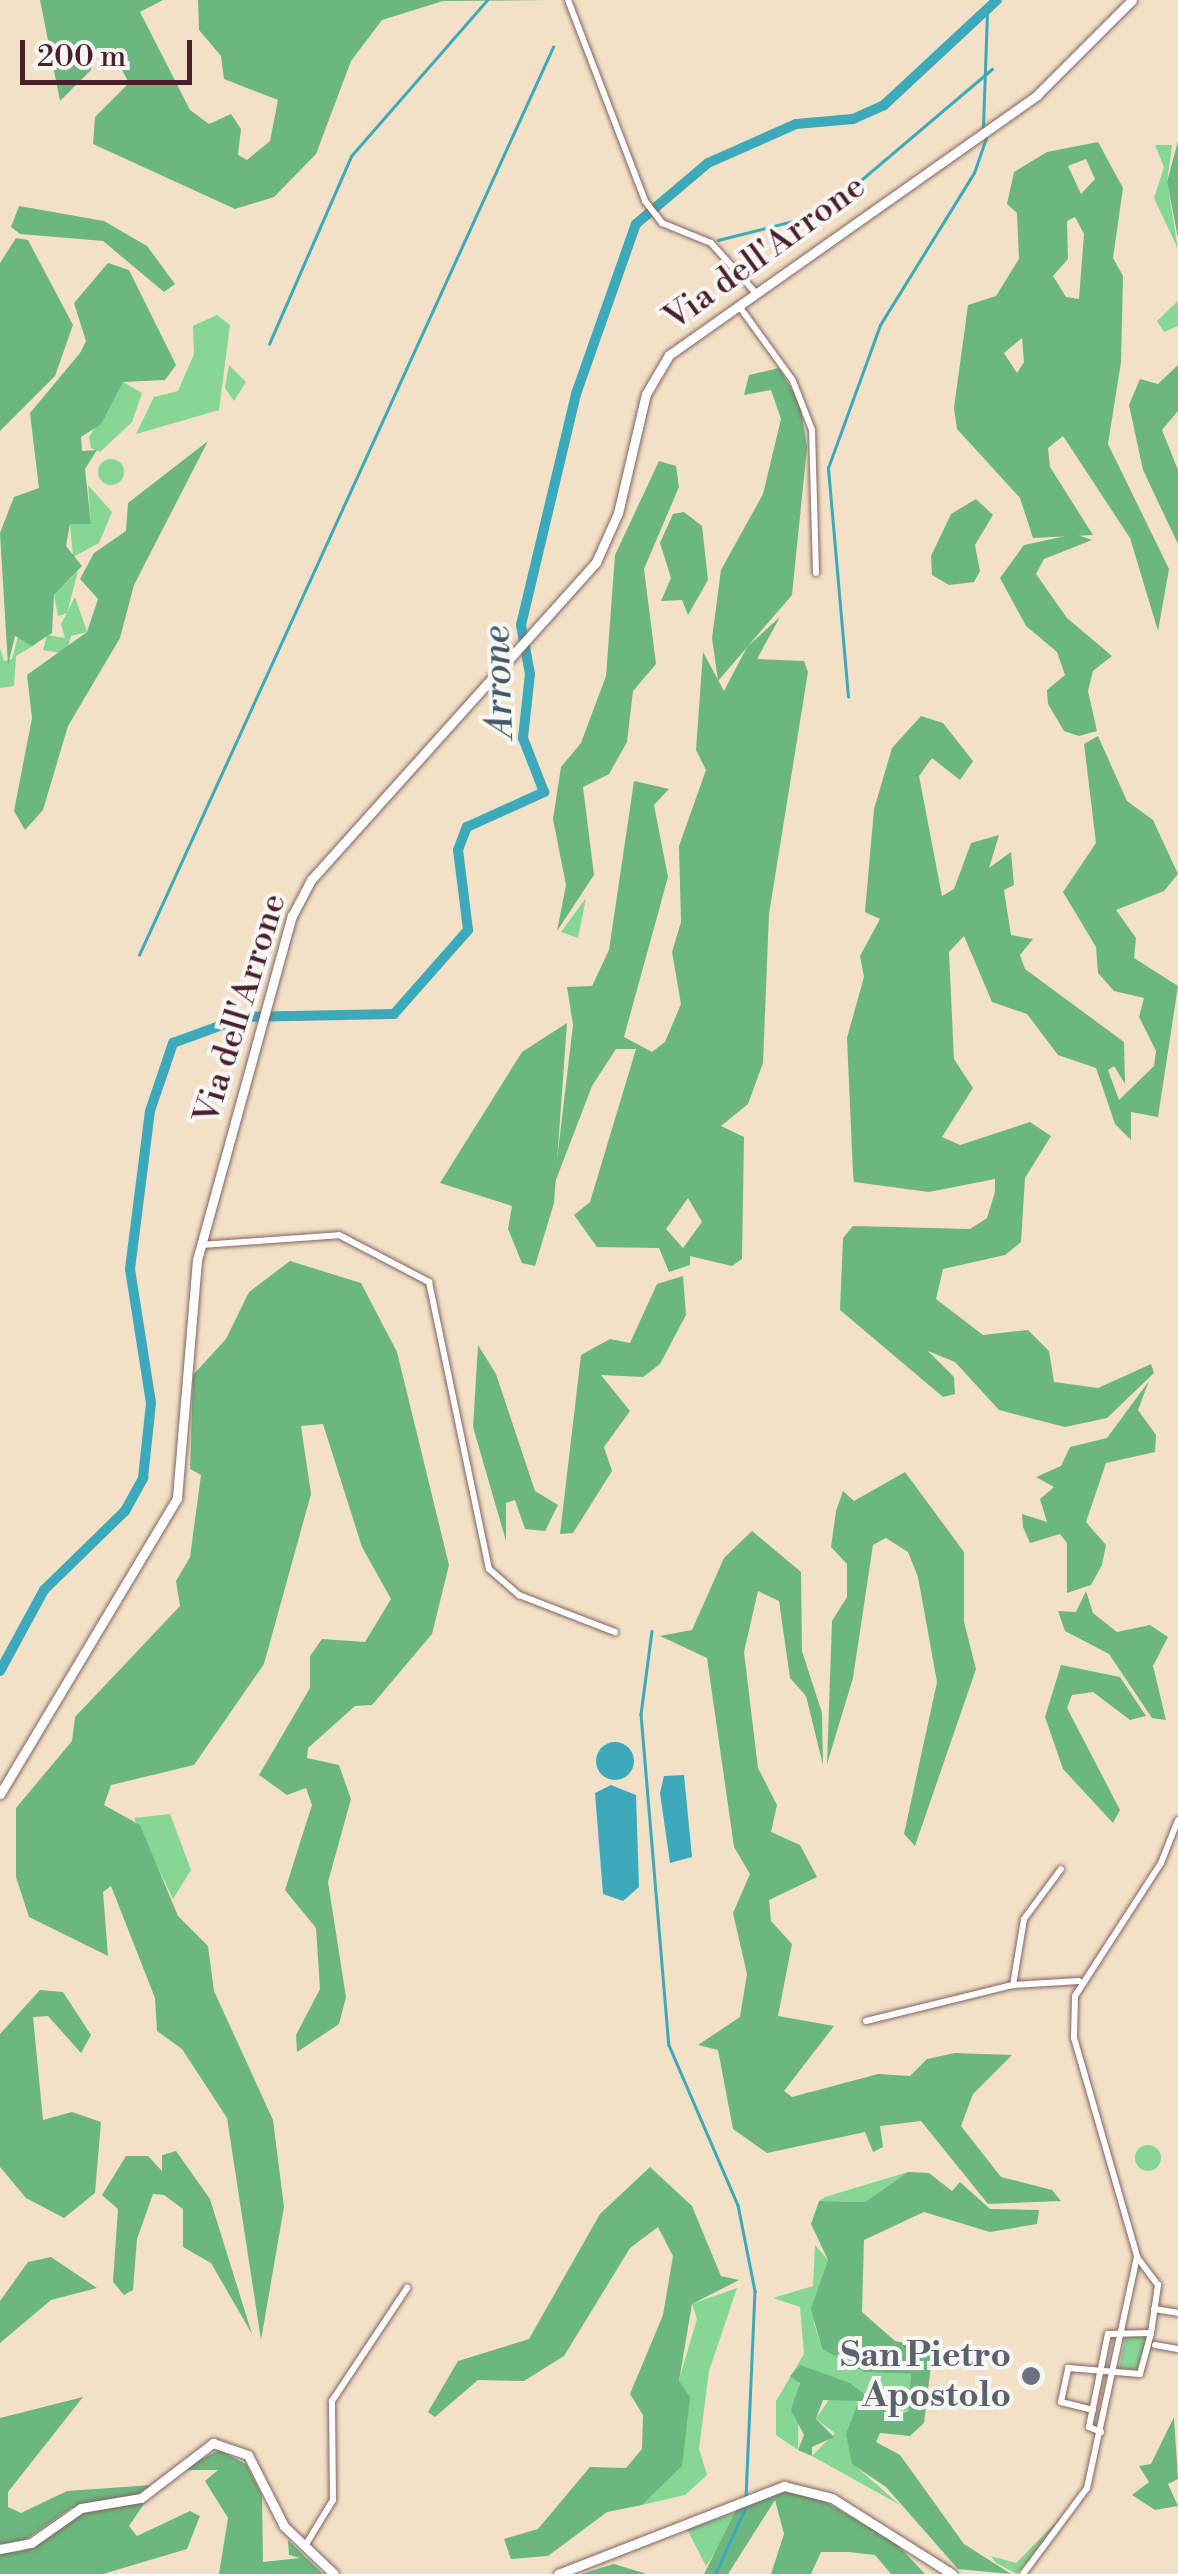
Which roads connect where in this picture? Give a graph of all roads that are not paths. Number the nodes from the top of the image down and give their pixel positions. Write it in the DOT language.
graph roads {
  1 [pos="568,0"];
  2 [pos="1132,0"];
  3 [pos="755,292"];
  4 [pos="738,304"];
  5 [pos="816,573"];
  6 [pos="201,1245"];
  7 [pos="615,1632"];
  8 [pos="0,1794"];
  9 [pos="1178,1820"];
  10 [pos="1061,1869"];
  11 [pos="1079,1981"];
  12 [pos="1013,1985"];
  13 [pos="866,2021"];
  14 [pos="1136,2256"];
  15 [pos="407,2288"];
  16 [pos="1154,2309"];
  17 [pos="1178,2313"];
  18 [pos="1122,2329"];
  19 [pos="1151,2334"];
  20 [pos="1154,2344"];
  21 [pos="1178,2349"];
  22 [pos="1100,2370"];
  23 [pos="1113,2371"];
  24 [pos="1093,2410"];
  25 [pos="1101,2432"];
  26 [pos="305,2547"];
  27 [pos="0,2549"];
  28 [pos="334,2574"];
  29 [pos="558,2574"];
  30 [pos="952,2574"];
  31 [pos="1023,2574"];
  1 -- 3 [label="street"];
  2 -- 3 [label="street, Via dell'Arrone"];
  3 -- 4 [label="street, Via dell'Arrone"];
  4 -- 5 [label="street"];
  4 -- 6 [label="street, Via dell'Arrone"];
  6 -- 7 [label="street"];
  6 -- 8 [label="street, Via dell'Arrone"];
  9 -- 11 [label="street"];
  10 -- 12 [label="street"];
  11 -- 12 [label="street"];
  11 -- 14 [label="street"];
  12 -- 13 [label="street"];
  14 -- 16 [label="street"];
  14 -- 18 [label="street"];
  15 -- 26 [label="street"];
  16 -- 17 [label="street"];
  16 -- 19 [label="street"];
  18 -- 19 [label="street"];
  18 -- 22 [label="street"];
  18 -- 23 [label="street"];
  19 -- 20 [label="street"];
  20 -- 21 [label="street"];
  20 -- 23 [label="street"];
  22 -- 23 [label="street"];
  22 -- 24 [label="street"];
  22 -- 24 [label="street"];
  23 -- 25 [label="street"];
  24 -- 25 [label="street"];
  25 -- 31 [label="street"];
  26 -- 27 [label="street"];
  26 -- 28 [label="street"];
  29 -- 30 [label="street"];
}
